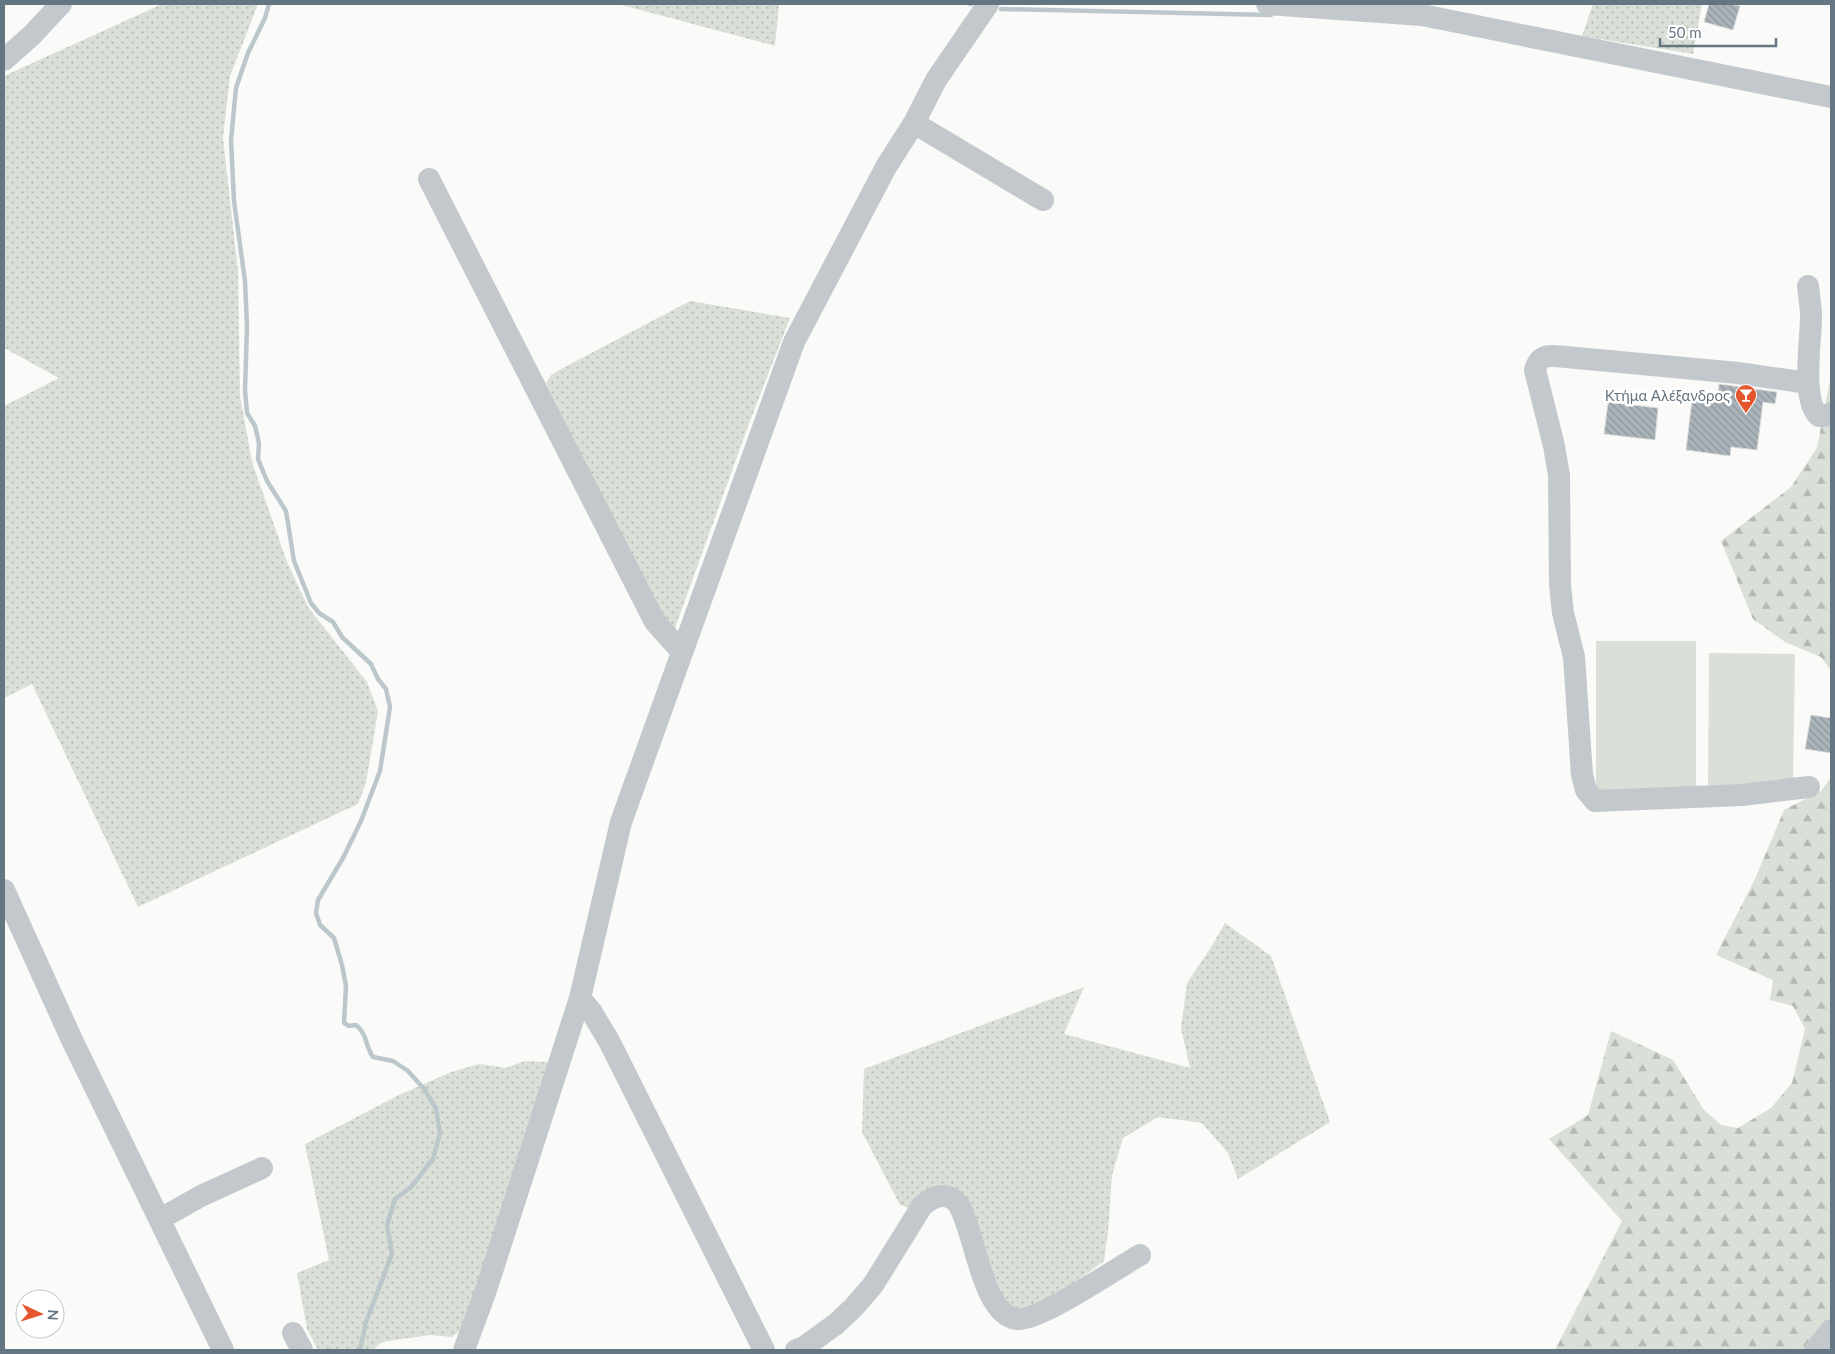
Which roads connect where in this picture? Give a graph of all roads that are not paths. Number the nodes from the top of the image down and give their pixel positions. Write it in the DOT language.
graph roads {
  1 [pos="61,4"];
  2 [pos="988,4"];
  3 [pos="1267,4"];
  4 [pos="4,60"];
  5 [pos="1831,97"];
  6 [pos="914,123"];
  7 [pos="430,179"];
  8 [pos="1043,200"];
  9 [pos="1808,286"];
  10 [pos="1808,383"];
  11 [pos="1831,412"];
  12 [pos="682,652"];
  13 [pos="1809,787"];
  14 [pos="4,890"];
  15 [pos="580,998"];
  16 [pos="262,1168"];
  17 [pos="160,1219"];
  18 [pos="1140,1255"];
  19 [pos="1831,1330"];
  20 [pos="766,1348"];
  21 [pos="223,1350"];
  22 [pos="464,1350"];
  23 [pos="796,1350"];
  24 [pos="1815,1350"];
  1 -- 4 [label="street"];
  2 -- 6 [label="street"];
  3 -- 5 [label="street"];
  6 -- 8 [label="street"];
  6 -- 12 [label="street"];
  7 -- 12 [label="street"];
  9 -- 10 [label="street"];
  10 -- 11 [label="street"];
  10 -- 13 [label="street"];
  12 -- 15 [label="street"];
  14 -- 17 [label="street"];
  15 -- 20 [label="street"];
  15 -- 22 [label="street"];
  16 -- 17 [label="street"];
  17 -- 21 [label="street"];
  18 -- 23 [label="street"];
  19 -- 24 [label="street"];
}
